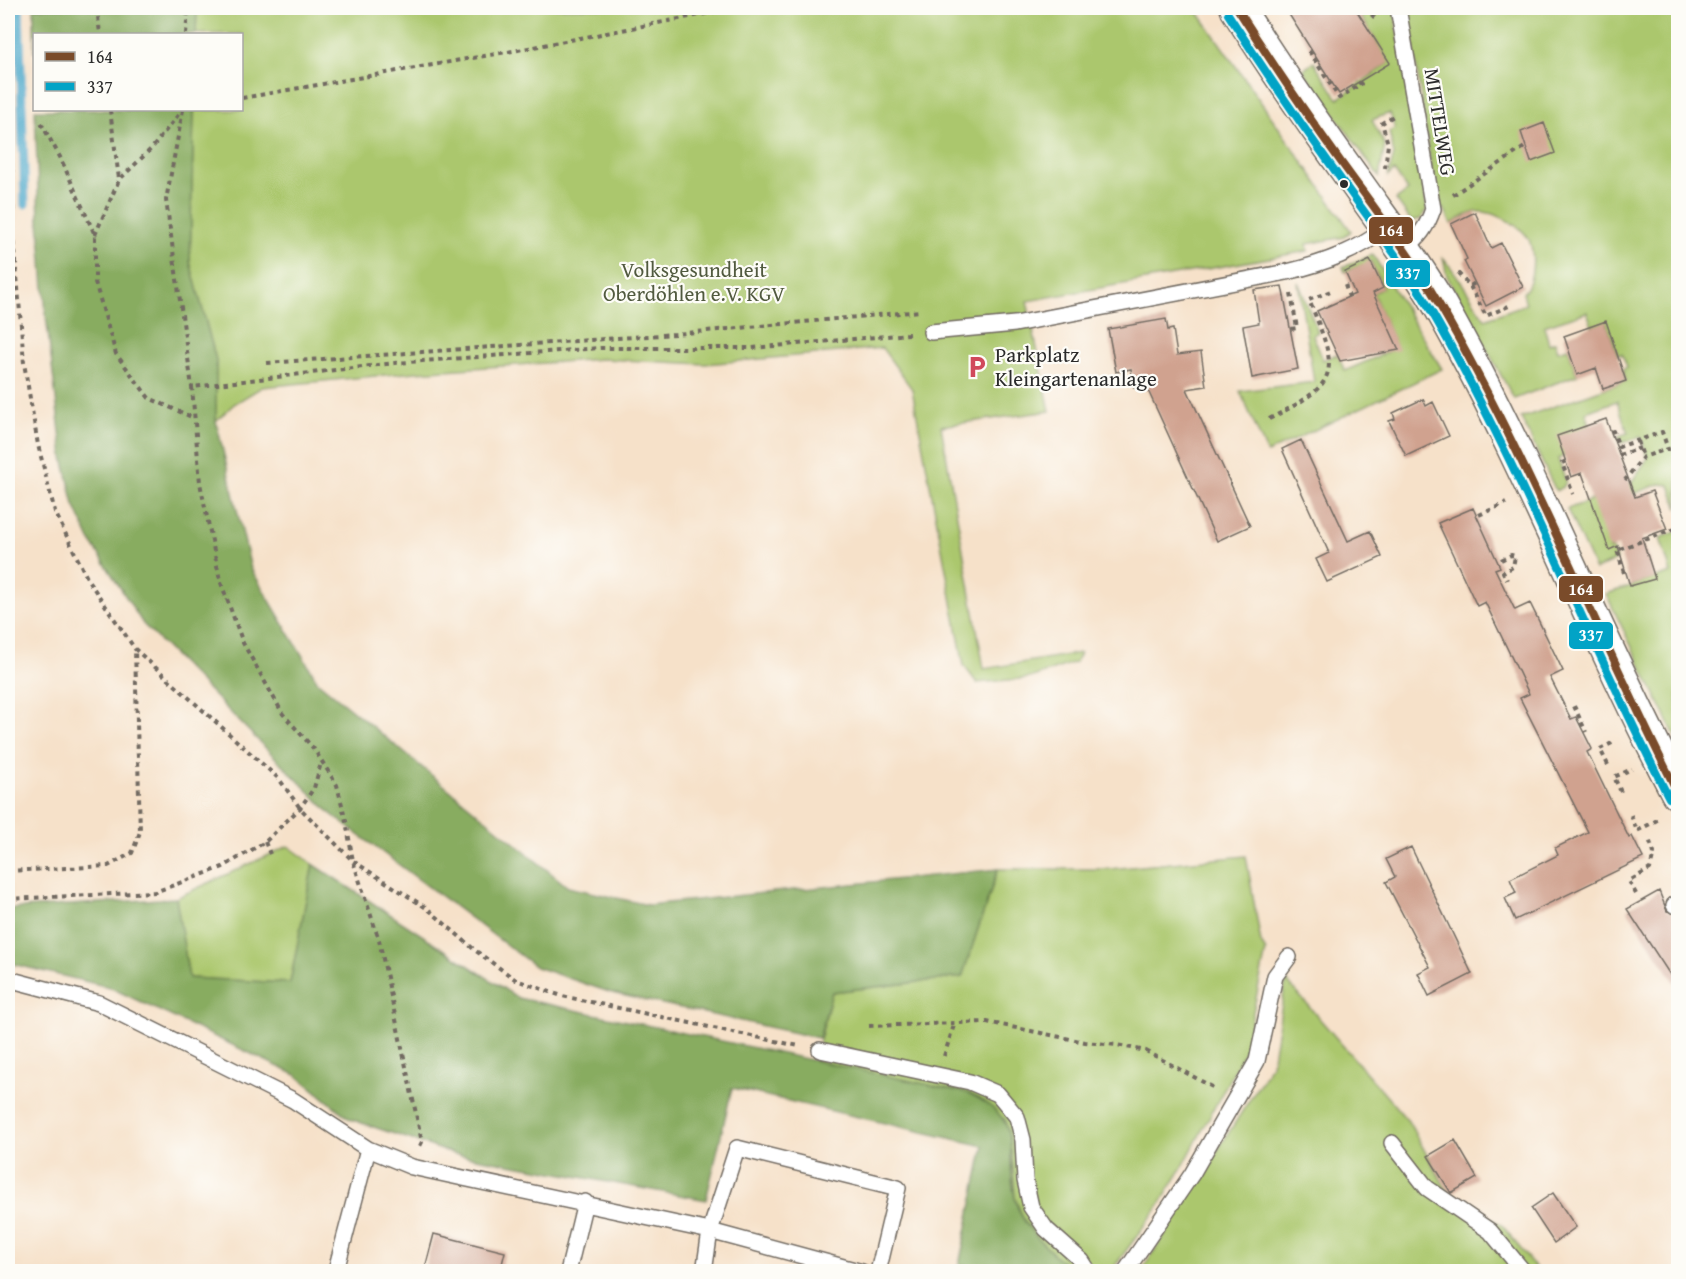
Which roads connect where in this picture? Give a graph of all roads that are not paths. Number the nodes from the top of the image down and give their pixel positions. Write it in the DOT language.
graph roads {
  1 [pos="1237,8"];
  2 [pos="1398,8"];
  3 [pos="1403,239"];
  4 [pos="931,332"];
  5 [pos="1670,805"];
  6 [pos="1289,957"];
  7 [pos="8,979"];
  8 [pos="820,1050"];
  9 [pos="1392,1143"];
  10 [pos="368,1149"];
  11 [pos="585,1202"];
  12 [pos="710,1231"];
  13 [pos="336,1270"];
  14 [pos="568,1272"];
  15 [pos="704,1272"];
  16 [pos="862,1272"];
  17 [pos="878,1272"];
  18 [pos="1089,1272"];
  19 [pos="1125,1272"];
  20 [pos="1524,1272"];
  1 -- 3 [label="street"];
  2 -- 3 [label="lane, MITTELWEG"];
  3 -- 4 [label="lane"];
  3 -- 5 [label="street"];
  6 -- 19 [label="lane"];
  7 -- 10 [label="lane"];
  8 -- 18 [label="lane"];
  9 -- 20 [label="lane"];
  10 -- 11 [label="lane"];
  10 -- 13 [label="lane"];
  11 -- 12 [label="lane"];
  11 -- 14 [label="lane"];
  12 -- 15 [label="lane"];
  12 -- 16 [label="lane"];
  12 -- 17 [label="lane"];
}
